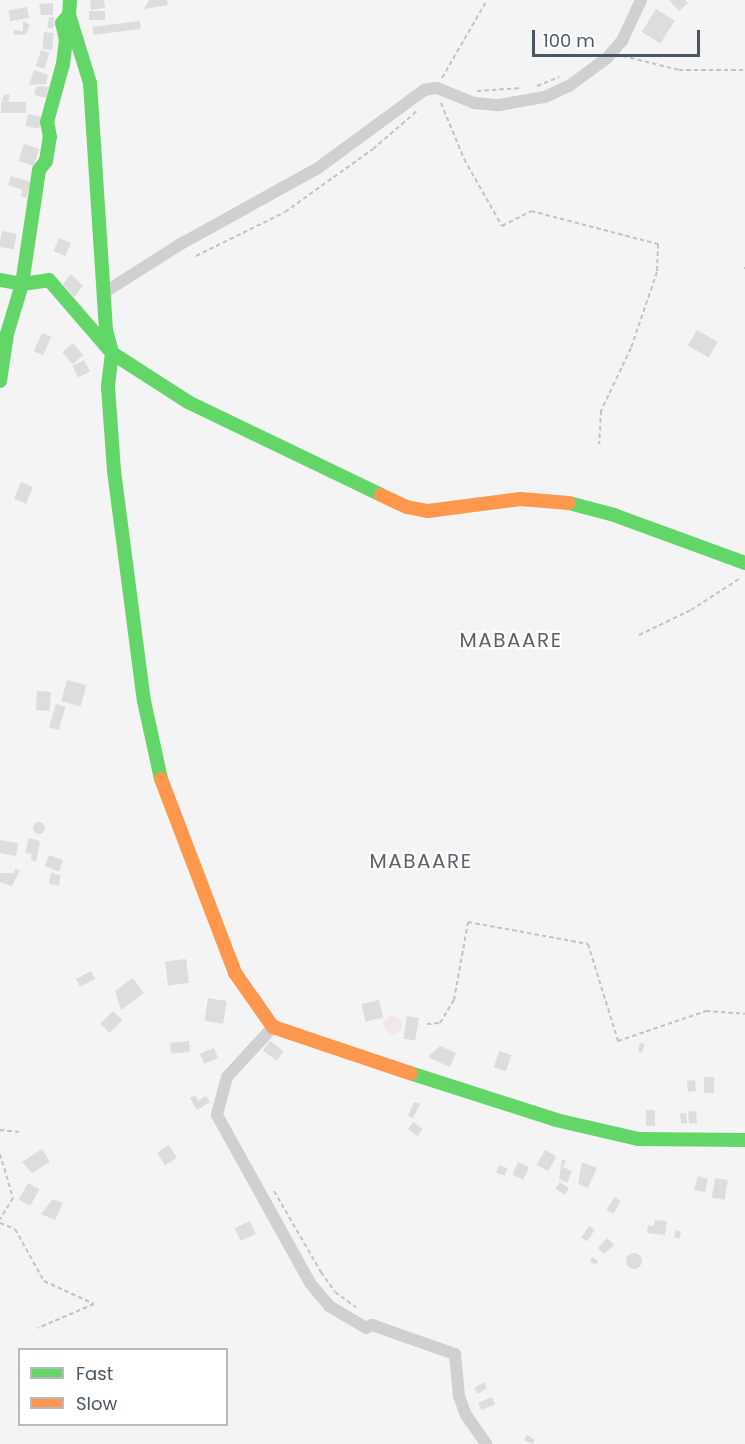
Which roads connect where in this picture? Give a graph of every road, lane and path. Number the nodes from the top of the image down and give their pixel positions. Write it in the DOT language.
graph roads {
  1 [pos="70,0"];
  2 [pos="487,0"];
  3 [pos="641,0"];
  4 [pos="69,15"];
  5 [pos="611,53"];
  6 [pos="745,70"];
  7 [pos="565,77"];
  8 [pos="437,88"];
  9 [pos="524,88"];
  10 [pos="533,88"];
  11 [pos="475,91"];
  12 [pos="0,280"];
  13 [pos="22,284"];
  14 [pos="105,292"];
  15 [pos="111,353"];
  16 [pos="0,381"];
  17 [pos="599,444"];
  18 [pos="745,563"];
  19 [pos="739,579"];
  20 [pos="639,635"];
  21 [pos="745,1014"];
  22 [pos="427,1024"];
  23 [pos="273,1027"];
  24 [pos="0,1130"];
  25 [pos="20,1132"];
  26 [pos="745,1140"];
  27 [pos="0,1154"];
  28 [pos="0,1221"];
  29 [pos="298,1233"];
  30 [pos="372,1325"];
  31 [pos="38,1328"];
  32 [pos="486,1444"];
  1 -- 4 [label="street"];
  2 -- 8 [label="path"];
  3 -- 5 [label="street"];
  4 -- 13 [label="street"];
  4 -- 14 [label="street"];
  5 -- 6 [label="path"];
  5 -- 8 [label="street"];
  7 -- 10 [label="path"];
  8 -- 14 [label="street"];
  8 -- 17 [label="path"];
  9 -- 11 [label="path"];
  12 -- 13 [label="street"];
  13 -- 15 [label="street"];
  13 -- 16 [label="street"];
  14 -- 15 [label="street"];
  15 -- 18 [label="street"];
  15 -- 23 [label="street"];
  19 -- 20 [label="path"];
  21 -- 22 [label="path"];
  23 -- 26 [label="street"];
  23 -- 30 [label="street"];
  24 -- 25 [label="path"];
  27 -- 28 [label="path"];
  28 -- 31 [label="path"];
  29 -- 30 [label="path"];
  30 -- 32 [label="street"];
}
